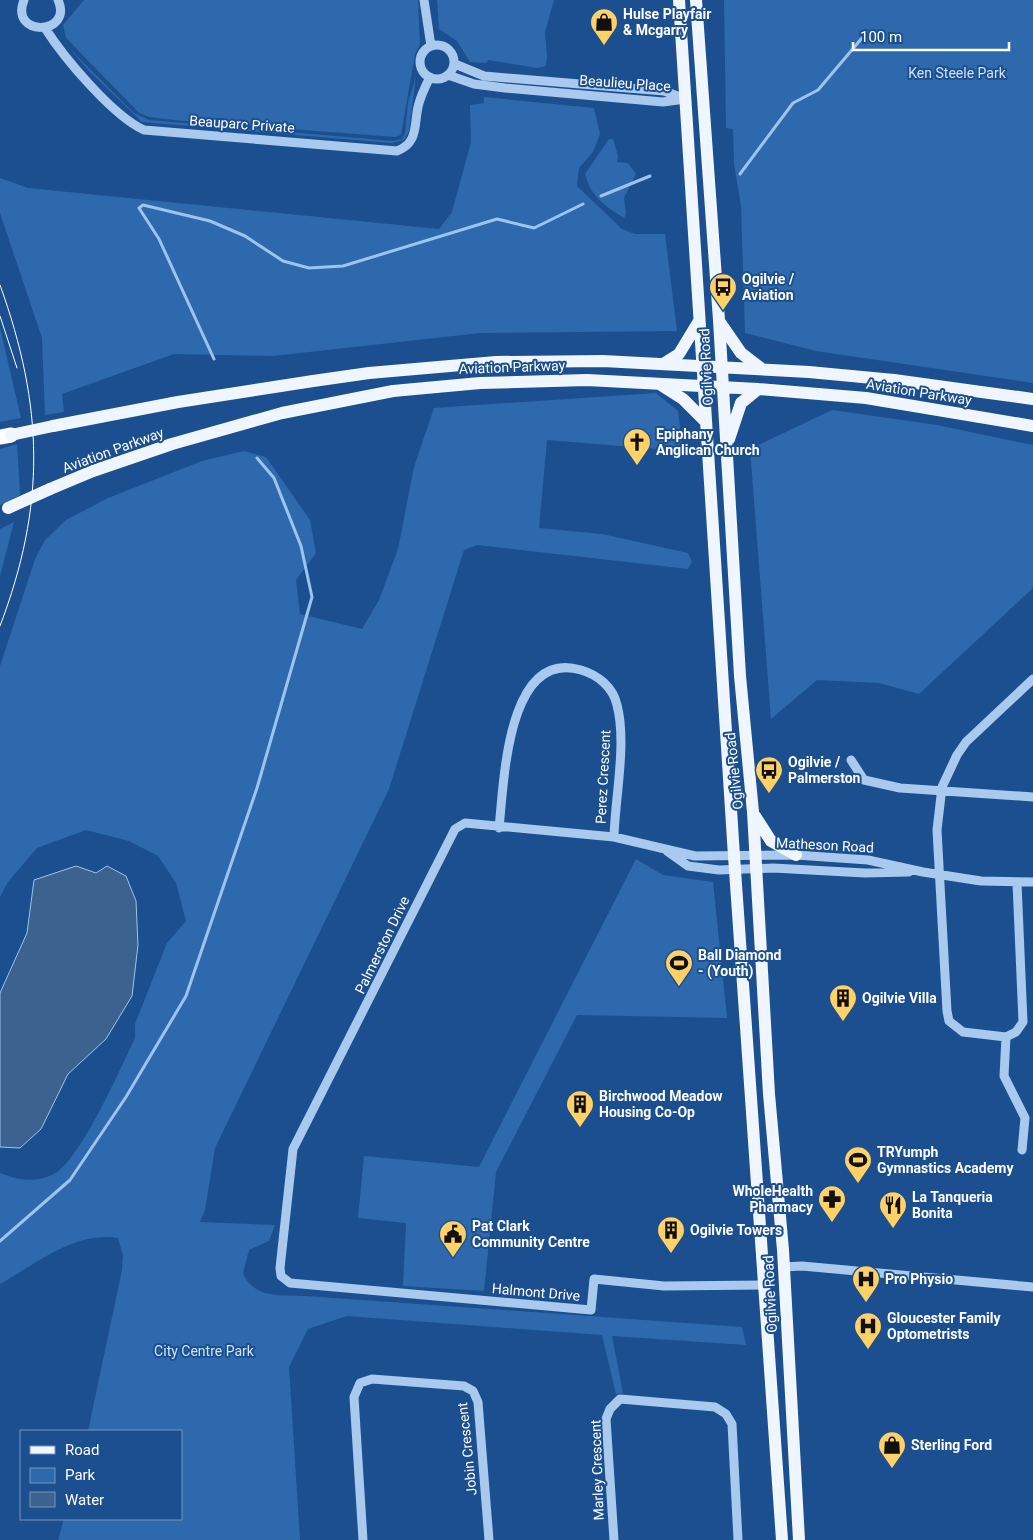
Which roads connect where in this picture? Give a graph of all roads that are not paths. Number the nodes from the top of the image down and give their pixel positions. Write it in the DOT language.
graph roads {
  1 [pos="424,0"];
  2 [pos="60,1"];
  3 [pos="22,2"];
  4 [pos="696,2"];
  5 [pos="679,4"];
  6 [pos="45,28"];
  7 [pos="431,46"];
  8 [pos="455,64"];
  9 [pos="448,75"];
  10 [pos="430,78"];
  11 [pos="685,99"];
  12 [pos="719,320"];
  13 [pos="699,321"];
  14 [pos="662,364"];
  15 [pos="703,366"];
  16 [pos="722,367"];
  17 [pos="762,369"];
  18 [pos="656,383"];
  19 [pos="704,386"];
  20 [pos="722,387"];
  21 [pos="758,389"];
  22 [pos="1033,399"];
  23 [pos="706,422"];
  24 [pos="1033,426"];
  25 [pos="6,436"];
  26 [pos="726,450"];
  27 [pos="4,510"];
  28 [pos="1033,679"];
  29 [pos="851,760"];
  30 [pos="941,792"];
  31 [pos="1033,797"];
  32 [pos="753,812"];
  33 [pos="499,828"];
  34 [pos="614,837"];
  35 [pos="665,850"];
  36 [pos="796,855"];
  37 [pos="734,856"];
  38 [pos="755,856"];
  39 [pos="756,870"];
  40 [pos="735,871"];
  41 [pos="923,872"];
  42 [pos="940,875"];
  43 [pos="1033,882"];
  44 [pos="1017,883"];
  45 [pos="1006,1037"];
  46 [pos="1022,1150"];
  47 [pos="784,1267"];
  48 [pos="282,1276"];
  49 [pos="764,1285"];
  50 [pos="1033,1287"];
  51 [pos="363,1540"];
  52 [pos="489,1540"];
  53 [pos="614,1540"];
  54 [pos="738,1540"];
  55 [pos="782,1540"];
  56 [pos="799,1540"];
  1 -- 7 [label="street"];
  2 -- 6 [label="street"];
  3 -- 6 [label="street"];
  4 -- 5 [label="main road"];
  4 -- 12 [label="main road, Ogilvie Road"];
  5 -- 11 [label="main road, Ogilvie Road"];
  6 -- 10 [label="street, Beauparc Private"];
  7 -- 8 [label="street"];
  7 -- 10 [label="street"];
  8 -- 9 [label="street"];
  8 -- 11 [label="street, Beaulieu Place"];
  9 -- 10 [label="street"];
  9 -- 11 [label="street, Beaulieu Place"];
  11 -- 13 [label="main road, Ogilvie Road"];
  12 -- 16 [label="main road, Ogilvie Road"];
  12 -- 17 [label="main road"];
  13 -- 14 [label="main road"];
  13 -- 15 [label="main road, Ogilvie Road"];
  14 -- 15 [label="main road, Aviation Parkway"];
  14 -- 25 [label="main road, Aviation Parkway, bridge"];
  15 -- 16 [label="main road, Aviation Parkway"];
  15 -- 19 [label="main road, Ogilvie Road"];
  16 -- 17 [label="main road, Aviation Parkway"];
  16 -- 20 [label="main road, Ogilvie Road"];
  17 -- 22 [label="main road, Aviation Parkway"];
  18 -- 19 [label="main road, Aviation Parkway"];
  18 -- 23 [label="main road"];
  18 -- 27 [label="main road, Aviation Parkway, bridge"];
  19 -- 20 [label="main road, Aviation Parkway"];
  19 -- 23 [label="main road, Ogilvie Road"];
  20 -- 21 [label="main road, Aviation Parkway"];
  20 -- 26 [label="main road, Ogilvie Road"];
  21 -- 24 [label="main road, Aviation Parkway"];
  21 -- 26 [label="main road"];
  23 -- 37 [label="main road, Ogilvie Road"];
  26 -- 32 [label="main road, Ogilvie Road"];
  28 -- 30 [label="street"];
  29 -- 30 [label="street"];
  30 -- 31 [label="street"];
  30 -- 42 [label="street"];
  32 -- 36 [label="main road"];
  32 -- 38 [label="main road, Ogilvie Road"];
  33 -- 34 [label="street, Palmerston Drive"];
  33 -- 34 [label="street, Perez Crescent"];
  33 -- 48 [label="street, Palmerston Drive"];
  34 -- 35 [label="street, Palmerston Drive"];
  35 -- 37 [label="street, Palmerston Drive"];
  35 -- 40 [label="street, Palmerston Drive"];
  36 -- 38 [label="street, Matheson Road"];
  36 -- 41 [label="street, Matheson Road"];
  37 -- 38 [label="street, Palmerston Drive"];
  37 -- 40 [label="main road, Ogilvie Road"];
  38 -- 39 [label="main road, Ogilvie Road"];
  39 -- 40 [label="street, Palmerston Drive"];
  39 -- 41 [label="street, Matheson Road"];
  39 -- 47 [label="main road, Ogilvie Road"];
  40 -- 49 [label="main road, Ogilvie Road"];
  41 -- 42 [label="street, Matheson Road"];
  42 -- 44 [label="street, Matheson Road"];
  42 -- 45 [label="street"];
  43 -- 44 [label="street, Matheson Road"];
  44 -- 45 [label="street"];
  45 -- 46 [label="street"];
  47 -- 50 [label="street"];
  47 -- 56 [label="main road, Ogilvie Road"];
  48 -- 49 [label="street, Halmont Drive"];
  49 -- 55 [label="main road, Ogilvie Road"];
  51 -- 52 [label="street, Jobin Crescent"];
  53 -- 54 [label="street, Marley Crescent"];
}
